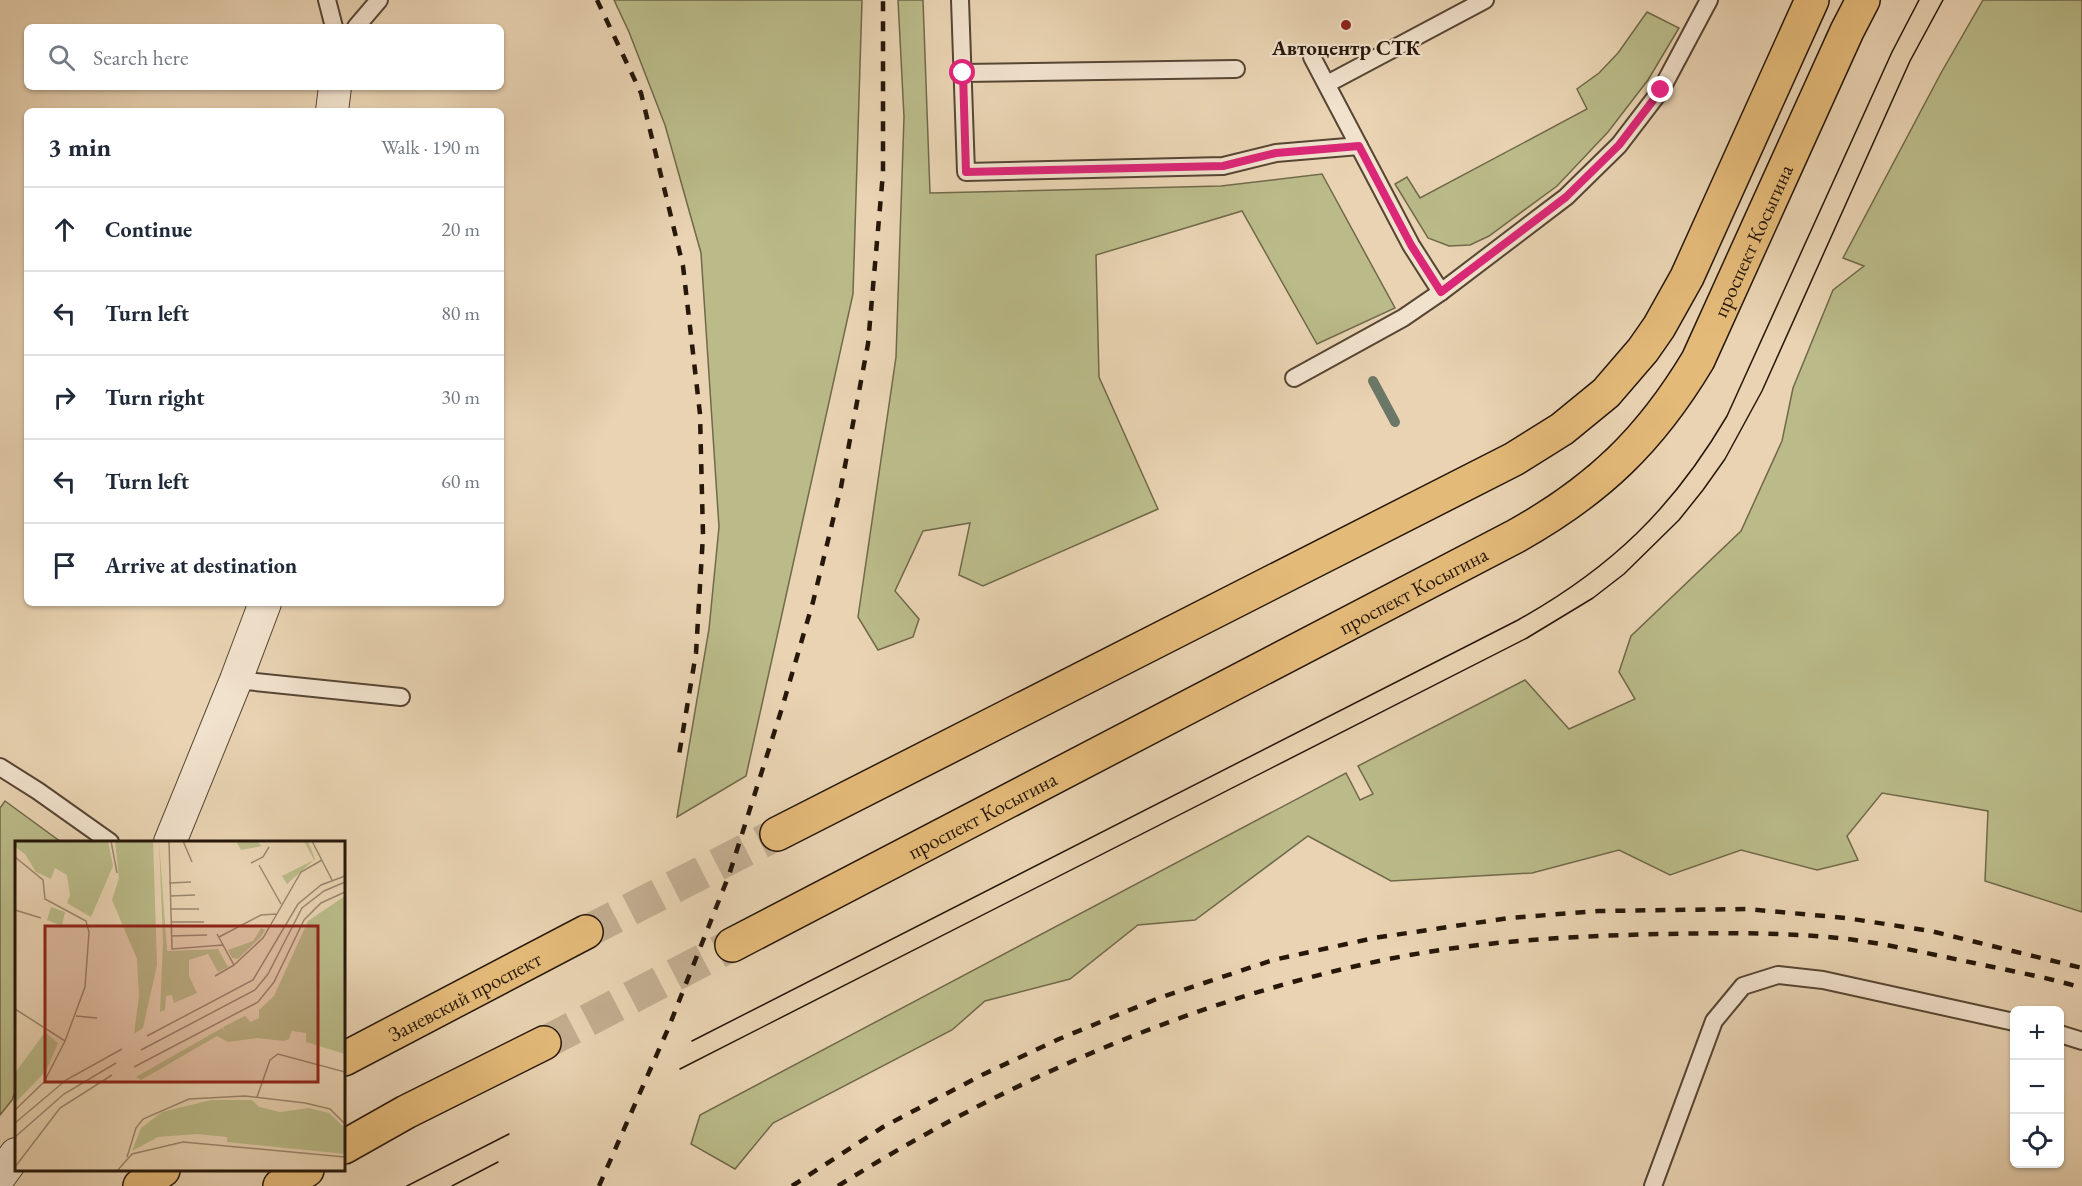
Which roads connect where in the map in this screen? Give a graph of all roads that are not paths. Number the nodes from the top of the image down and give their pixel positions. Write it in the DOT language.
graph roads {
  1 [pos="327,0"];
  2 [pos="379,0"];
  3 [pos="960,0"];
  4 [pos="1485,0"];
  5 [pos="1709,0"];
  6 [pos="1812,0"];
  7 [pos="1863,0"];
  8 [pos="333,24"];
  9 [pos="359,24"];
  10 [pos="1312,57"];
  11 [pos="1236,69"];
  12 [pos="963,73"];
  13 [pos="1327,84"];
  14 [pos="335,90"];
  15 [pos="333,108"];
  16 [pos="1359,146"];
  17 [pos="1441,292"];
  18 [pos="1294,378"];
  19 [pos="264,606"];
  20 [pos="236,680"];
  21 [pos="400,698"];
  22 [pos="0,767"];
  23 [pos="777,834"];
  24 [pos="107,841"];
  25 [pos="171,841"];
  26 [pos="586,932"];
  27 [pos="732,945"];
  28 [pos="2010,1021"];
  29 [pos="2064,1036"];
  30 [pos="2082,1041"];
  31 [pos="541,1044"];
  32 [pos="345,1058"];
  33 [pos="345,1146"];
  34 [pos="15,1155"];
  35 [pos="162,1171"];
  36 [pos="305,1171"];
  37 [pos="0,1176"];
  38 [pos="140,1186"];
  39 [pos="280,1186"];
  40 [pos="1653,1186"];
  1 -- 8 [label="lane"];
  2 -- 9 [label="lane"];
  3 -- 12 [label="lane"];
  4 -- 13 [label="lane"];
  5 -- 17 [label="lane"];
  6 -- 23 [label="main road"];
  7 -- 27 [label="main road, проспект Косыгина"];
  10 -- 13 [label="lane"];
  11 -- 12 [label="lane"];
  12 -- 16 [label="lane"];
  13 -- 16 [label="lane"];
  14 -- 15 [label="street"];
  16 -- 17 [label="lane"];
  17 -- 18 [label="lane"];
  19 -- 20 [label="street"];
  20 -- 21 [label="lane"];
  20 -- 25 [label="street"];
  22 -- 24 [label="lane"];
  26 -- 32 [label="main road, Заневский проспект"];
  28 -- 40 [label="lane"];
  29 -- 30 [label="lane"];
  31 -- 33 [label="main road"];
  34 -- 37 [label="street"];
  35 -- 38 [label="main road"];
  36 -- 39 [label="main road"];
}
